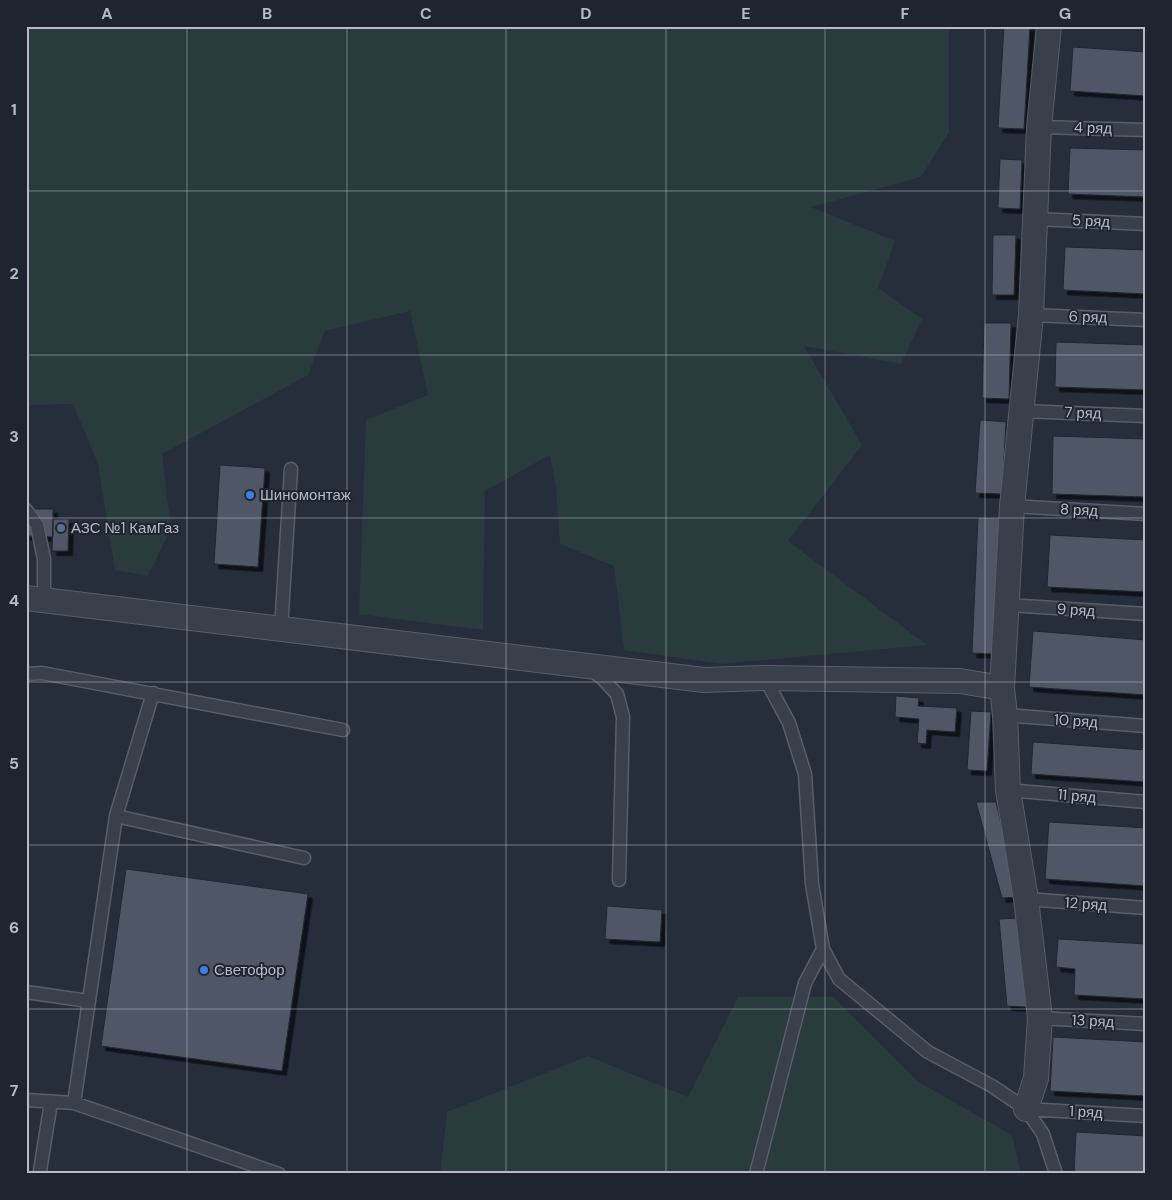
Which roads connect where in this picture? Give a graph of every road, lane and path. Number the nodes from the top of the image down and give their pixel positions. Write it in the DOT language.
graph roads {
  1 [pos="1049,26"];
  2 [pos="1039,126"];
  3 [pos="1146,130"];
  4 [pos="1036,219"];
  5 [pos="1146,224"];
  6 [pos="1031,315"];
  7 [pos="1146,320"];
  8 [pos="1021,411"];
  9 [pos="1146,416"];
  10 [pos="291,469"];
  11 [pos="1012,506"];
  12 [pos="26,510"];
  13 [pos="1146,514"];
  14 [pos="35,599"];
  15 [pos="1007,605"];
  16 [pos="1146,614"];
  17 [pos="280,629"];
  18 [pos="583,665"];
  19 [pos="26,674"];
  20 [pos="765,678"];
  21 [pos="1002,688"];
  22 [pos="153,694"];
  23 [pos="1005,715"];
  24 [pos="1146,726"];
  25 [pos="343,730"];
  26 [pos="1008,790"];
  27 [pos="1146,802"];
  28 [pos="116,816"];
  29 [pos="304,858"];
  30 [pos="619,880"];
  31 [pos="1026,899"];
  32 [pos="1146,908"];
  33 [pos="823,949"];
  34 [pos="26,992"];
  35 [pos="88,1000"];
  36 [pos="1040,1018"];
  37 [pos="1146,1024"];
  38 [pos="26,1100"];
  39 [pos="51,1102"];
  40 [pos="74,1103"];
  41 [pos="1026,1109"];
  42 [pos="1146,1116"];
  43 [pos="40,1171"];
  44 [pos="279,1174"];
  45 [pos="756,1174"];
  46 [pos="1056,1174"];
  1 -- 2 [label="street"];
  2 -- 3 [label="lane, 4 ряд"];
  2 -- 4 [label="street"];
  4 -- 5 [label="lane, 5 ряд"];
  4 -- 6 [label="street"];
  6 -- 7 [label="lane, 6 ряд"];
  6 -- 8 [label="street"];
  8 -- 9 [label="lane, 7 ряд"];
  8 -- 11 [label="street"];
  10 -- 17 [label="lane"];
  11 -- 13 [label="lane, 8 ряд"];
  11 -- 15 [label="street"];
  12 -- 14 [label="lane"];
  14 -- 17 [label="street"];
  15 -- 16 [label="lane, 9 ряд"];
  15 -- 21 [label="street"];
  17 -- 18 [label="street"];
  18 -- 20 [label="street"];
  18 -- 30 [label="lane"];
  19 -- 22 [label="lane"];
  20 -- 21 [label="street"];
  20 -- 33 [label="lane"];
  21 -- 23 [label="street"];
  22 -- 25 [label="lane"];
  22 -- 28 [label="lane"];
  23 -- 24 [label="lane, 10 ряд"];
  23 -- 26 [label="street"];
  26 -- 27 [label="lane, 11 ряд"];
  26 -- 31 [label="street"];
  28 -- 29 [label="lane"];
  28 -- 35 [label="lane"];
  31 -- 32 [label="lane, 12 ряд"];
  31 -- 36 [label="street"];
  33 -- 41 [label="lane"];
  33 -- 45 [label="lane"];
  34 -- 35 [label="lane"];
  35 -- 40 [label="lane"];
  36 -- 37 [label="lane, 13 ряд"];
  36 -- 41 [label="street"];
  38 -- 39 [label="lane"];
  39 -- 40 [label="lane"];
  39 -- 43 [label="lane"];
  40 -- 44 [label="lane"];
  41 -- 42 [label="lane, 1 ряд"];
  41 -- 46 [label="lane"];
}
